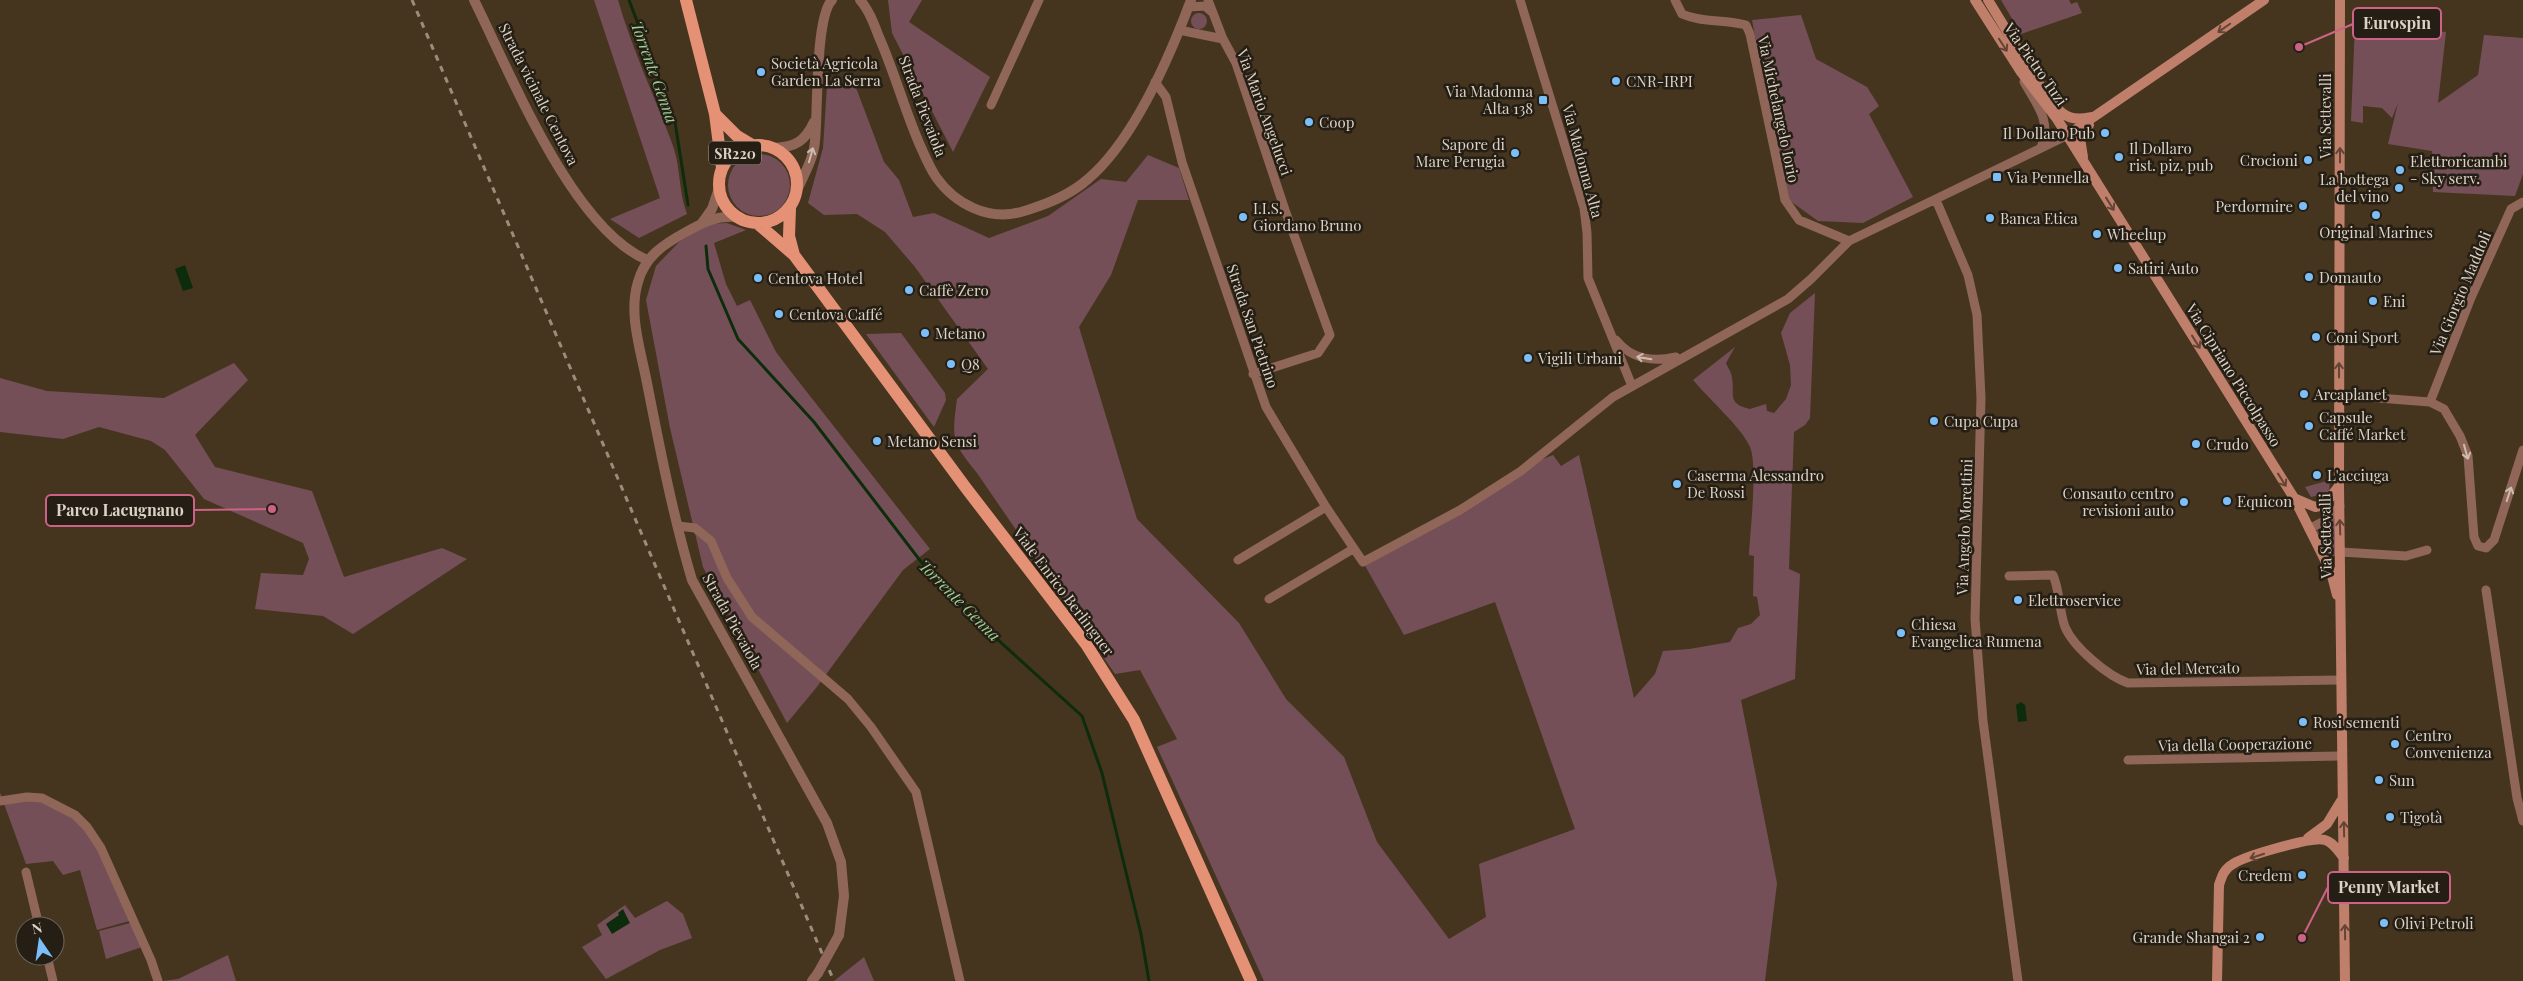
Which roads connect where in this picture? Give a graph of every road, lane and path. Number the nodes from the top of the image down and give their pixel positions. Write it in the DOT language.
graph roads {
  1 [pos="474,0"];
  2 [pos="686,0"];
  3 [pos="832,0"];
  4 [pos="860,0"];
  5 [pos="1039,0"];
  6 [pos="1208,0"];
  7 [pos="1520,0"];
  8 [pos="1675,0"];
  9 [pos="1975,0"];
  10 [pos="1988,0"];
  11 [pos="2264,0"];
  12 [pos="2340,1"];
  13 [pos="1190,4"];
  14 [pos="1212,12"];
  15 [pos="1179,30"];
  16 [pos="1223,39"];
  17 [pos="2021,72"];
  18 [pos="1155,82"];
  19 [pos="990,105"];
  20 [pos="2054,105"];
  21 [pos="715,114"];
  22 [pos="2097,116"];
  23 [pos="815,119"];
  24 [pos="2056,119"];
  25 [pos="2066,136"];
  26 [pos="752,145"];
  27 [pos="774,148"];
  28 [pos="2041,148"];
  29 [pos="2084,163"];
  30 [pos="722,168"];
  31 [pos="719,188"];
  32 [pos="798,188"];
  33 [pos="1936,200"];
  34 [pos="2523,202"];
  35 [pos="790,208"];
  36 [pos="736,217"];
  37 [pos="701,223"];
  38 [pos="758,224"];
  39 [pos="1849,241"];
  40 [pos="794,256"];
  41 [pos="646,260"];
  42 [pos="1611,334"];
  43 [pos="1686,355"];
  44 [pos="1253,374"];
  45 [pos="1632,386"];
  46 [pos="2339,395"];
  47 [pos="2430,402"];
  48 [pos="2523,450"];
  49 [pos="2339,486"];
  50 [pos="2294,498"];
  51 [pos="2340,506"];
  52 [pos="1326,507"];
  53 [pos="678,526"];
  54 [pos="2309,529"];
  55 [pos="1352,549"];
  56 [pos="2427,550"];
  57 [pos="2341,556"];
  58 [pos="2324,559"];
  59 [pos="1238,560"];
  60 [pos="2009,576"];
  61 [pos="2486,590"];
  62 [pos="1269,599"];
  63 [pos="2340,611"];
  64 [pos="2341,680"];
  65 [pos="2341,756"];
  66 [pos="2128,760"];
  67 [pos="2520,798"];
  68 [pos="2342,799"];
  69 [pos="0,801"];
  70 [pos="2523,821"];
  71 [pos="2303,841"];
  72 [pos="2344,858"];
  73 [pos="26,872"];
  74 [pos="37,916"];
  75 [pos="49,966"];
  76 [pos="815,977"];
  77 [pos="53,981"];
  78 [pos="158,981"];
  79 [pos="960,981"];
  80 [pos="1251,981"];
  81 [pos="2018,981"];
  82 [pos="2217,981"];
  83 [pos="2345,981"];
  1 -- 41 [label="street, Strada vicinale Centova"];
  2 -- 21 [label="main road"];
  3 -- 23 [label="street, SR220"];
  4 -- 18 [label="street, Strada Pievaiola"];
  5 -- 19 [label="street"];
  6 -- 14 [label="street, Via Mario Angelucci"];
  7 -- 42 [label="street, Via Madonna Alta"];
  8 -- 39 [label="street, Via Michelangelo Iorio"];
  9 -- 17 [label="main road, Via Pietro Tuzi, one-way"];
  10 -- 20 [label="main road, Via Pietro Tuzi"];
  11 -- 22 [label="main road, Via Cipriano Piccolpasso, one-way"];
  46 -- 12 [label="main road, Via Settevalli, one-way"];
  13 -- 14 [label="street"];
  13 -- 15 [label="street"];
  14 -- 16 [label="street, Via Mario Angelucci"];
  15 -- 16 [label="street, Via Mario Angelucci"];
  15 -- 18 [label="street"];
  16 -- 44 [label="street, Via Mario Angelucci"];
  17 -- 24 [label="main road, Via Pietro Tuzi"];
  17 -- 28 [label="street"];
  18 -- 44 [label="street, Strada San Pietrino"];
  20 -- 22 [label="main road"];
  20 -- 24 [label="main road, Via Pietro Tuzi"];
  21 -- 26 [label="main road"];
  21 -- 30 [label="main road"];
  22 -- 25 [label="main road, Via Cipriano Piccolpasso"];
  22 -- 29 [label="main road, Via Cipriano Piccolpasso"];
  23 -- 27 [label="street, SR220"];
  32 -- 23 [label="street, SR220, one-way"];
  24 -- 25 [label="main road, Via Pietro Tuzi"];
  25 -- 28 [label="street"];
  25 -- 29 [label="main road, Via Cipriano Piccolpasso"];
  26 -- 27 [label="main road, SR220"];
  26 -- 30 [label="main road, SR220"];
  27 -- 32 [label="main road, SR220"];
  28 -- 33 [label="street"];
  29 -- 50 [label="main road, Via Cipriano Piccolpasso, one-way"];
  30 -- 31 [label="main road, SR220"];
  31 -- 36 [label="main road"];
  31 -- 37 [label="street, SR220"];
  32 -- 35 [label="main road, SR220"];
  33 -- 39 [label="street"];
  33 -- 81 [label="street, Via Angelo Morettini"];
  34 -- 47 [label="street, Via Giorgio Maddoli"];
  35 -- 38 [label="main road"];
  35 -- 40 [label="main road"];
  36 -- 37 [label="street, SR220"];
  36 -- 38 [label="main road, SR220"];
  37 -- 41 [label="street, SR220"];
  38 -- 40 [label="main road"];
  39 -- 43 [label="street"];
  40 -- 80 [label="main road, Viale Enrico Berlinguer"];
  41 -- 53 [label="street, Strada Pievaiola"];
  43 -- 42 [label="street, one-way"];
  42 -- 45 [label="street, Via Madonna Alta"];
  43 -- 45 [label="street"];
  44 -- 52 [label="street, Strada San Pietrino"];
  45 -- 55 [label="street, Strada San Pietrino"];
  46 -- 47 [label="street"];
  46 -- 49 [label="main road, Via Settevalli"];
  47 -- 48 [label="street, one-way"];
  49 -- 50 [label="main road"];
  49 -- 51 [label="main road, Via Settevalli"];
  50 -- 54 [label="main road, Via Cipriano Piccolpasso"];
  51 -- 54 [label="street"];
  57 -- 51 [label="main road, Via Settevalli, one-way"];
  52 -- 55 [label="street, Strada San Pietrino"];
  52 -- 59 [label="street"];
  53 -- 76 [label="street, Strada Pievaiola, bridge"];
  53 -- 79 [label="street"];
  54 -- 58 [label="main road, Via Cipriano Piccolpasso"];
  55 -- 62 [label="street"];
  56 -- 57 [label="street"];
  57 -- 58 [label="street"];
  57 -- 63 [label="main road, Via Settevalli"];
  58 -- 63 [label="main road, Via Cipriano Piccolpasso"];
  60 -- 64 [label="street, Via del Mercato"];
  61 -- 67 [label="street"];
  63 -- 64 [label="main road, Via Settevalli"];
  64 -- 65 [label="main road, Via Settevalli"];
  65 -- 66 [label="street, Via della Cooperazione"];
  65 -- 68 [label="main road, Via Settevalli"];
  67 -- 70 [label="street"];
  68 -- 71 [label="main road"];
  72 -- 68 [label="main road, Via Settevalli, one-way"];
  69 -- 78 [label="street"];
  71 -- 72 [label="main road"];
  71 -- 82 [label="main road, one-way"];
  83 -- 72 [label="main road, Via Settevalli, one-way"];
  73 -- 74 [label="street"];
  75 -- 77 [label="street"];
}
